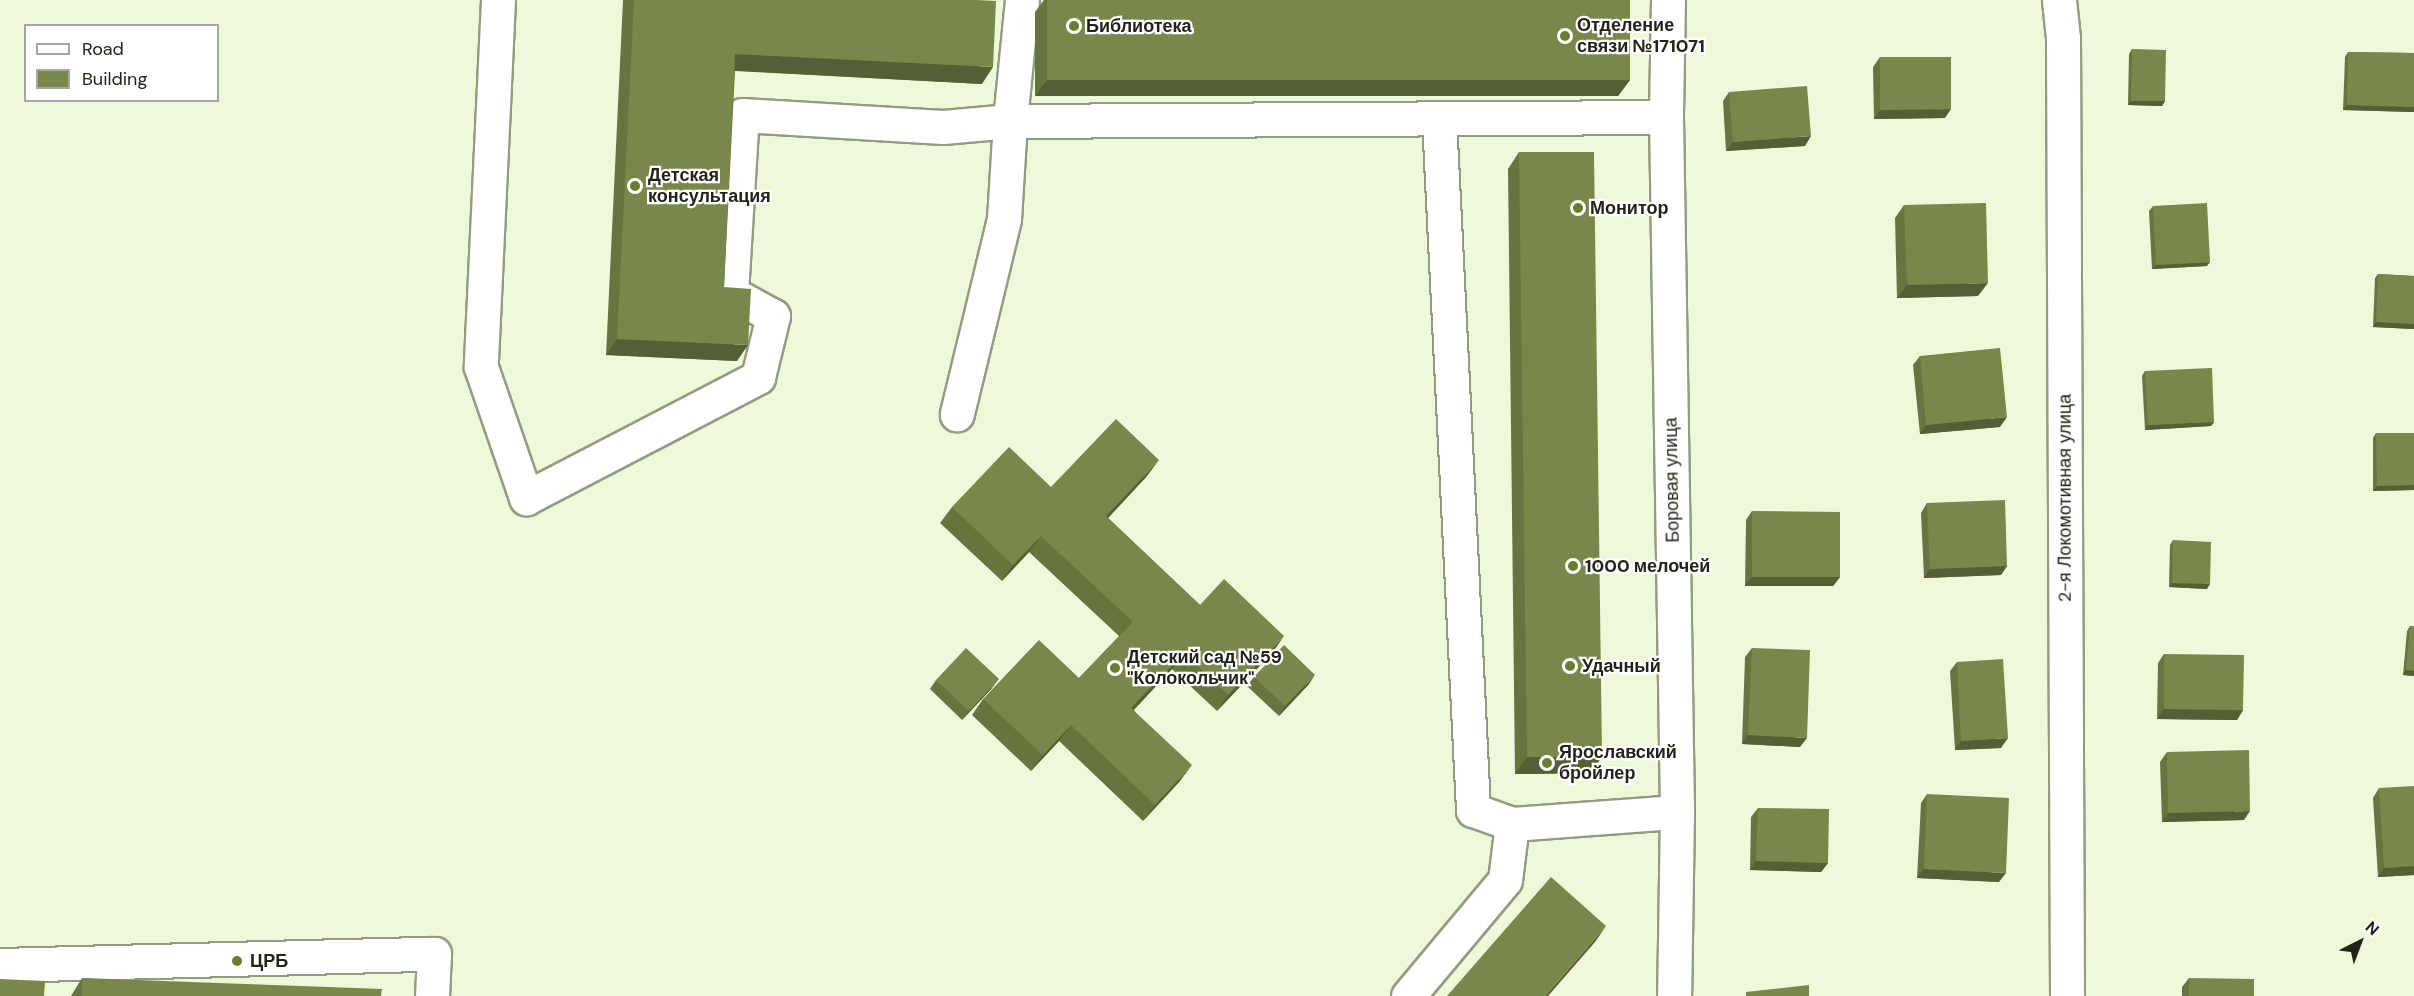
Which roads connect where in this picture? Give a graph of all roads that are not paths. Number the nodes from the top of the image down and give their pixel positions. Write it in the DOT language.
graph roads {
  1 [pos="498,0"];
  2 [pos="1022,0"];
  3 [pos="1668,0"];
  4 [pos="2059,0"];
  5 [pos="1666,117"];
  6 [pos="1439,119"];
  7 [pos="1010,121"];
  8 [pos="957,414"];
  9 [pos="1677,812"];
  10 [pos="1512,824"];
  11 [pos="0,964"];
  12 [pos="432,996"];
  13 [pos="1408,996"];
  14 [pos="1674,996"];
  15 [pos="2067,996"];
  1 -- 7 [label="street"];
  2 -- 7 [label="street"];
  3 -- 5 [label="street, Боровая улица"];
  4 -- 15 [label="street, 2-я Локомотивная улица"];
  5 -- 6 [label="street"];
  5 -- 9 [label="street, Боровая улица"];
  6 -- 7 [label="street"];
  6 -- 10 [label="street"];
  7 -- 8 [label="street"];
  9 -- 10 [label="street"];
  9 -- 14 [label="street, Боровая улица"];
  10 -- 13 [label="street"];
  11 -- 12 [label="street"];
}
